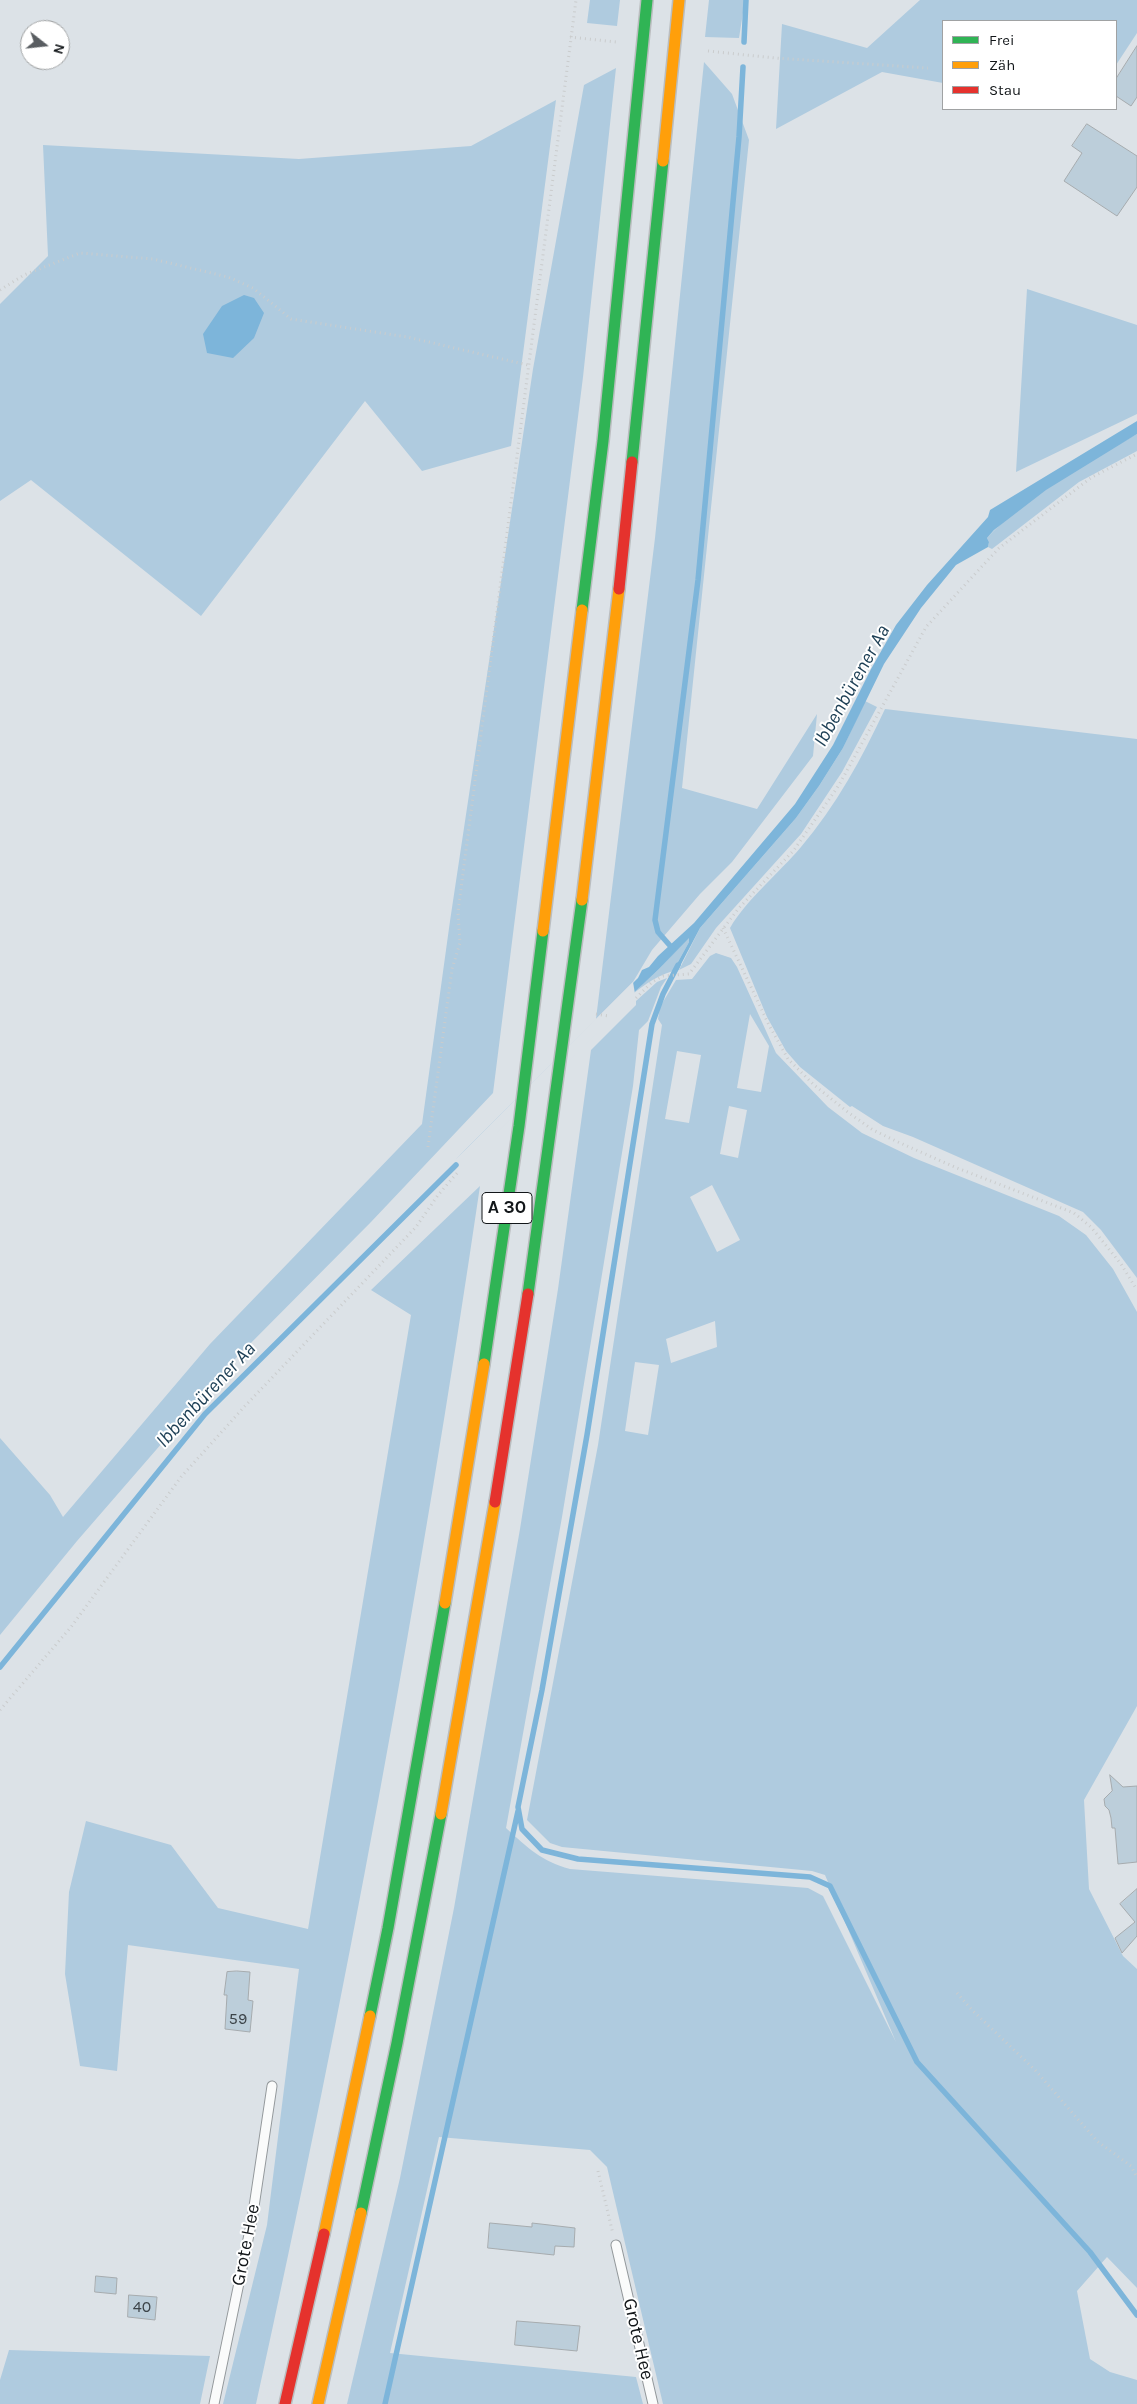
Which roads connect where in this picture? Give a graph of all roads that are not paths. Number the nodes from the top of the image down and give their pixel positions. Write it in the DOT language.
graph roads {
  1 [pos="647,0"];
  2 [pos="679,0"];
  3 [pos="272,2086"];
  4 [pos="616,2245"];
  5 [pos="214,2404"];
  6 [pos="285,2404"];
  7 [pos="318,2404"];
  8 [pos="653,2404"];
  1 -- 6 [label="highway, A 30"];
  2 -- 7 [label="highway, A 30"];
  3 -- 5 [label="lane, Grote Hee"];
  4 -- 8 [label="lane, Grote Hee"];
}
